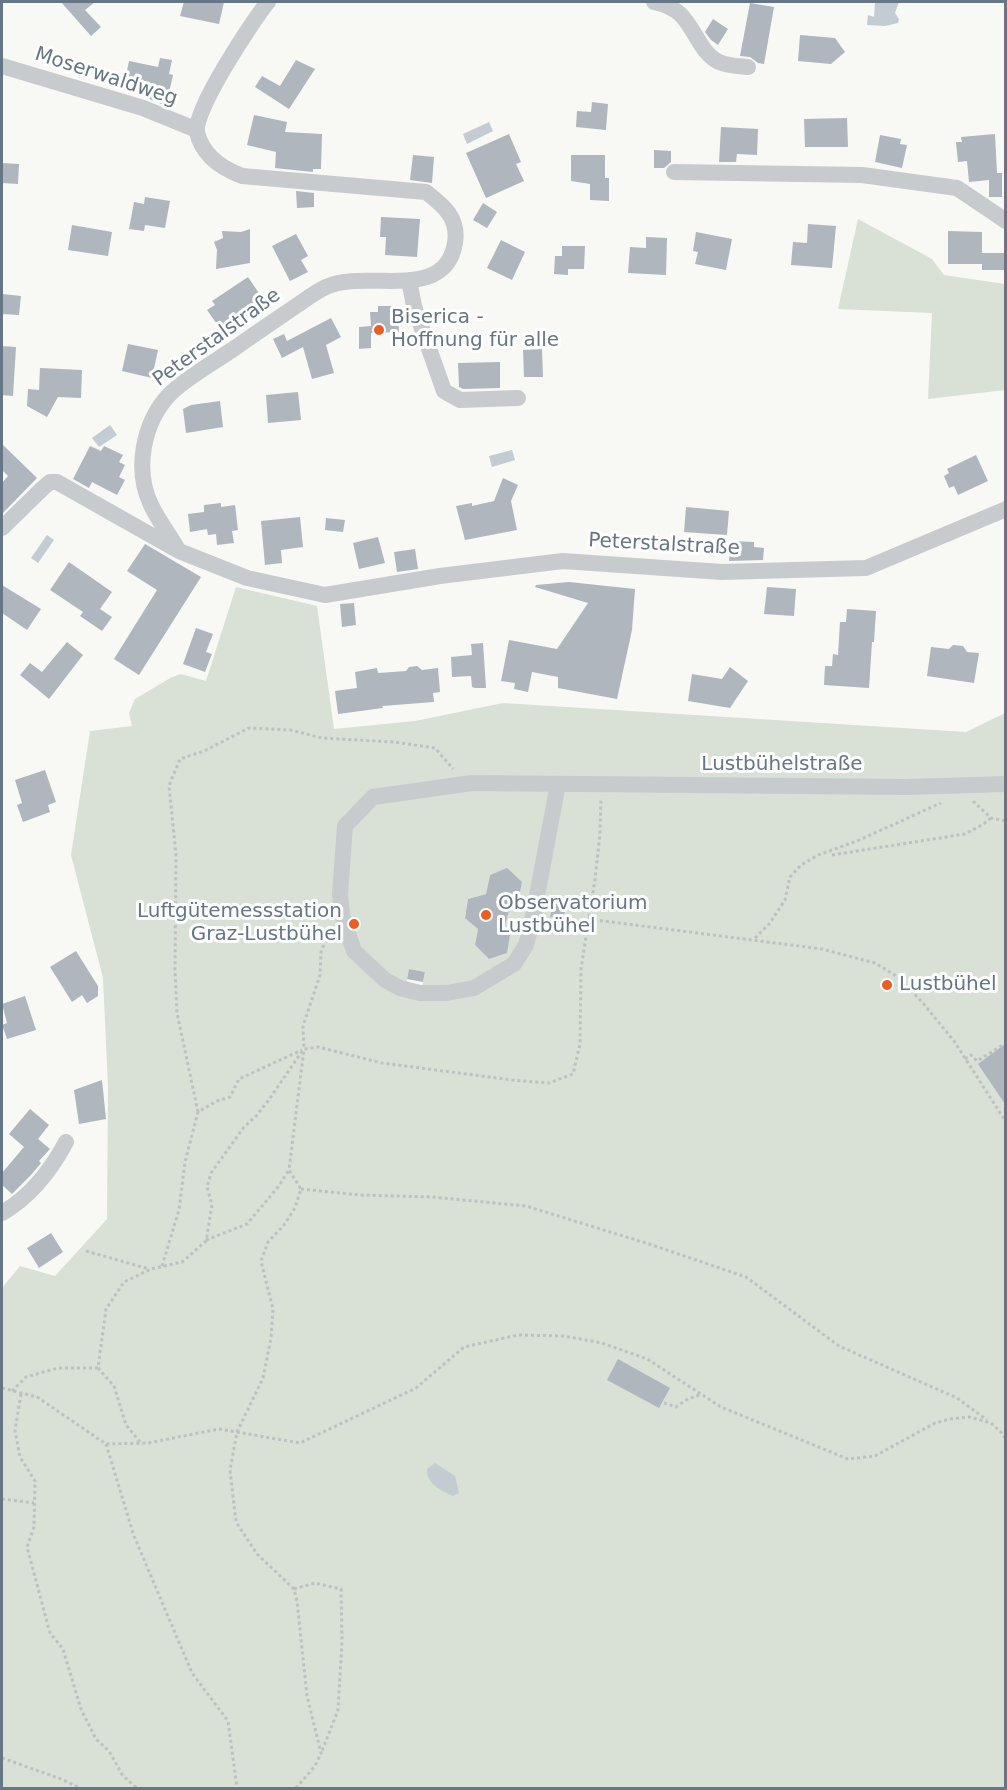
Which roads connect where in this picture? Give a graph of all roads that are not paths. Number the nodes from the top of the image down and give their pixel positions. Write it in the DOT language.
graph roads {
  1 [pos="268,2"];
  2 [pos="654,2"];
  3 [pos="2,66"];
  4 [pos="748,67"];
  5 [pos="197,130"];
  6 [pos="674,172"];
  7 [pos="1005,221"];
  8 [pos="409,280"];
  9 [pos="518,398"];
  10 [pos="1005,508"];
  11 [pos="2,528"];
  12 [pos="179,551"];
  13 [pos="558,784"];
  14 [pos="1005,784"];
  15 [pos="66,1142"];
  16 [pos="2,1213"];
  1 -- 5 [label="street"];
  2 -- 4 [label="street"];
  3 -- 5 [label="street, Moserwaldweg"];
  5 -- 8 [label="street, Peterstalstraße"];
  6 -- 7 [label="street"];
  8 -- 9 [label="street"];
  8 -- 12 [label="street, Peterstalstraße"];
  10 -- 12 [label="street, Peterstalstraße"];
  11 -- 12 [label="street"];
  13 -- 13 [label="street, Lustbühelstraße"];
  13 -- 14 [label="street, Lustbühelstraße"];
  15 -- 16 [label="street"];
}
